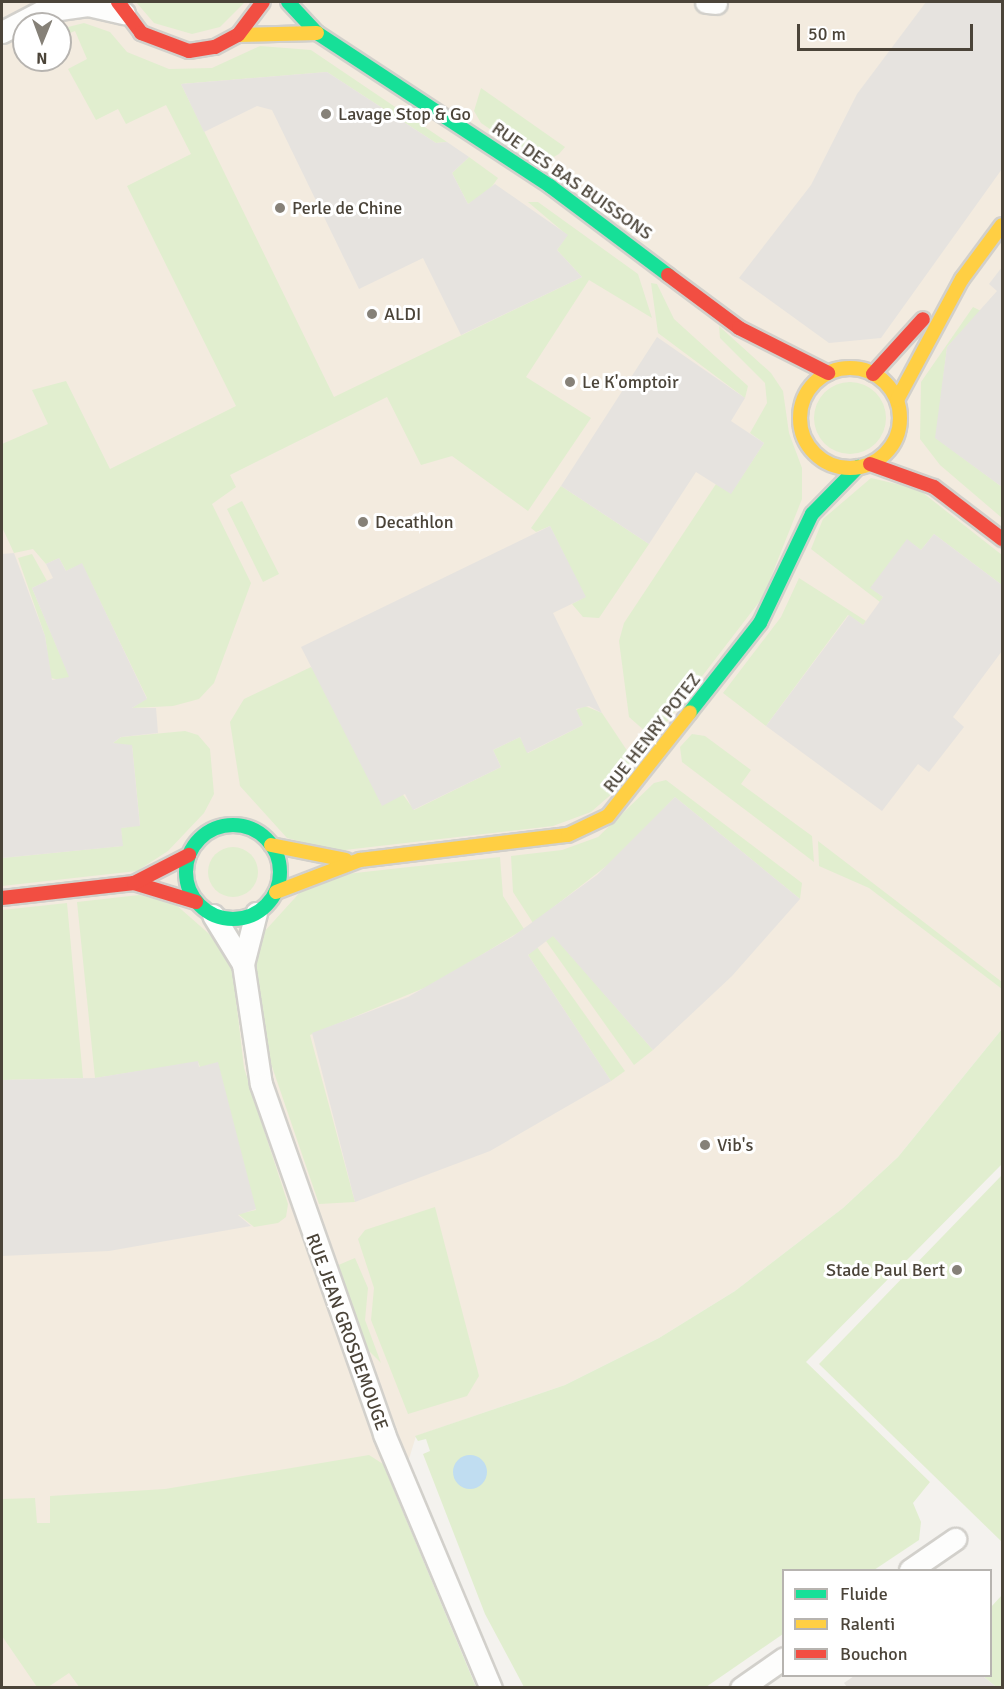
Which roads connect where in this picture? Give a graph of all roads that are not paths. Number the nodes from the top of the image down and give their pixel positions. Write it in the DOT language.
graph roads {
  1 [pos="263,2"];
  2 [pos="288,2"];
  3 [pos="52,6"];
  4 [pos="121,7"];
  5 [pos="2,32"];
  6 [pos="317,33"];
  7 [pos="238,35"];
  8 [pos="1002,225"];
  9 [pos="962,279"];
  10 [pos="740,328"];
  11 [pos="770,360"];
  12 [pos="828,373"];
  13 [pos="873,374"];
  14 [pos="789,384"];
  15 [pos="897,400"];
  16 [pos="803,401"];
  17 [pos="899,425"];
  18 [pos="908,447"];
  19 [pos="814,452"];
  20 [pos="918,461"];
  21 [pos="864,465"];
  22 [pos="812,475"];
  23 [pos="812,491"];
  24 [pos="949,497"];
  25 [pos="812,514"];
  26 [pos="1002,539"];
  27 [pos="271,845"];
  28 [pos="189,855"];
  29 [pos="360,860"];
  30 [pos="134,883"];
  31 [pos="276,892"];
  32 [pos="2,898"];
  33 [pos="196,902"];
  34 [pos="256,913"];
  35 [pos="213,915"];
  36 [pos="243,963"];
  37 [pos="955,1539"];
  38 [pos="911,1569"];
  39 [pos="782,1659"];
  40 [pos="491,1688"];
  41 [pos="741,1688"];
  1 -- 7 [label="street"];
  2 -- 6 [label="street, RUE DES BAS BUISSONS"];
  3 -- 4 [label="street"];
  3 -- 5 [label="street"];
  4 -- 7 [label="street"];
  6 -- 7 [label="street"];
  6 -- 10 [label="street, RUE DES BAS BUISSONS"];
  8 -- 9 [label="street"];
  9 -- 13 [label="street"];
  9 -- 15 [label="street"];
  10 -- 11 [label="street, RUE DES BAS BUISSONS"];
  10 -- 12 [label="street, RUE DES BAS BUISSONS"];
  12 -- 13 [label="street"];
  12 -- 16 [label="street"];
  13 -- 15 [label="street"];
  14 -- 16 [label="street"];
  15 -- 17 [label="street"];
  16 -- 19 [label="street"];
  17 -- 18 [label="street"];
  17 -- 21 [label="street"];
  19 -- 21 [label="street"];
  19 -- 22 [label="street"];
  20 -- 24 [label="street"];
  21 -- 24 [label="street"];
  21 -- 25 [label="street, RUE HENRY POTEZ"];
  23 -- 25 [label="street, RUE HENRY POTEZ"];
  24 -- 26 [label="street"];
  25 -- 29 [label="street, RUE HENRY POTEZ"];
  27 -- 28 [label="street"];
  27 -- 29 [label="street"];
  27 -- 31 [label="street"];
  28 -- 30 [label="street"];
  28 -- 33 [label="street"];
  29 -- 31 [label="street"];
  30 -- 32 [label="street"];
  30 -- 33 [label="street"];
  31 -- 34 [label="street"];
  33 -- 35 [label="street"];
  34 -- 35 [label="street"];
  34 -- 36 [label="street"];
  35 -- 36 [label="street"];
  36 -- 40 [label="street, RUE JEAN GROSDEMOUGE"];
  37 -- 38 [label="street"];
  39 -- 41 [label="street"];
}
